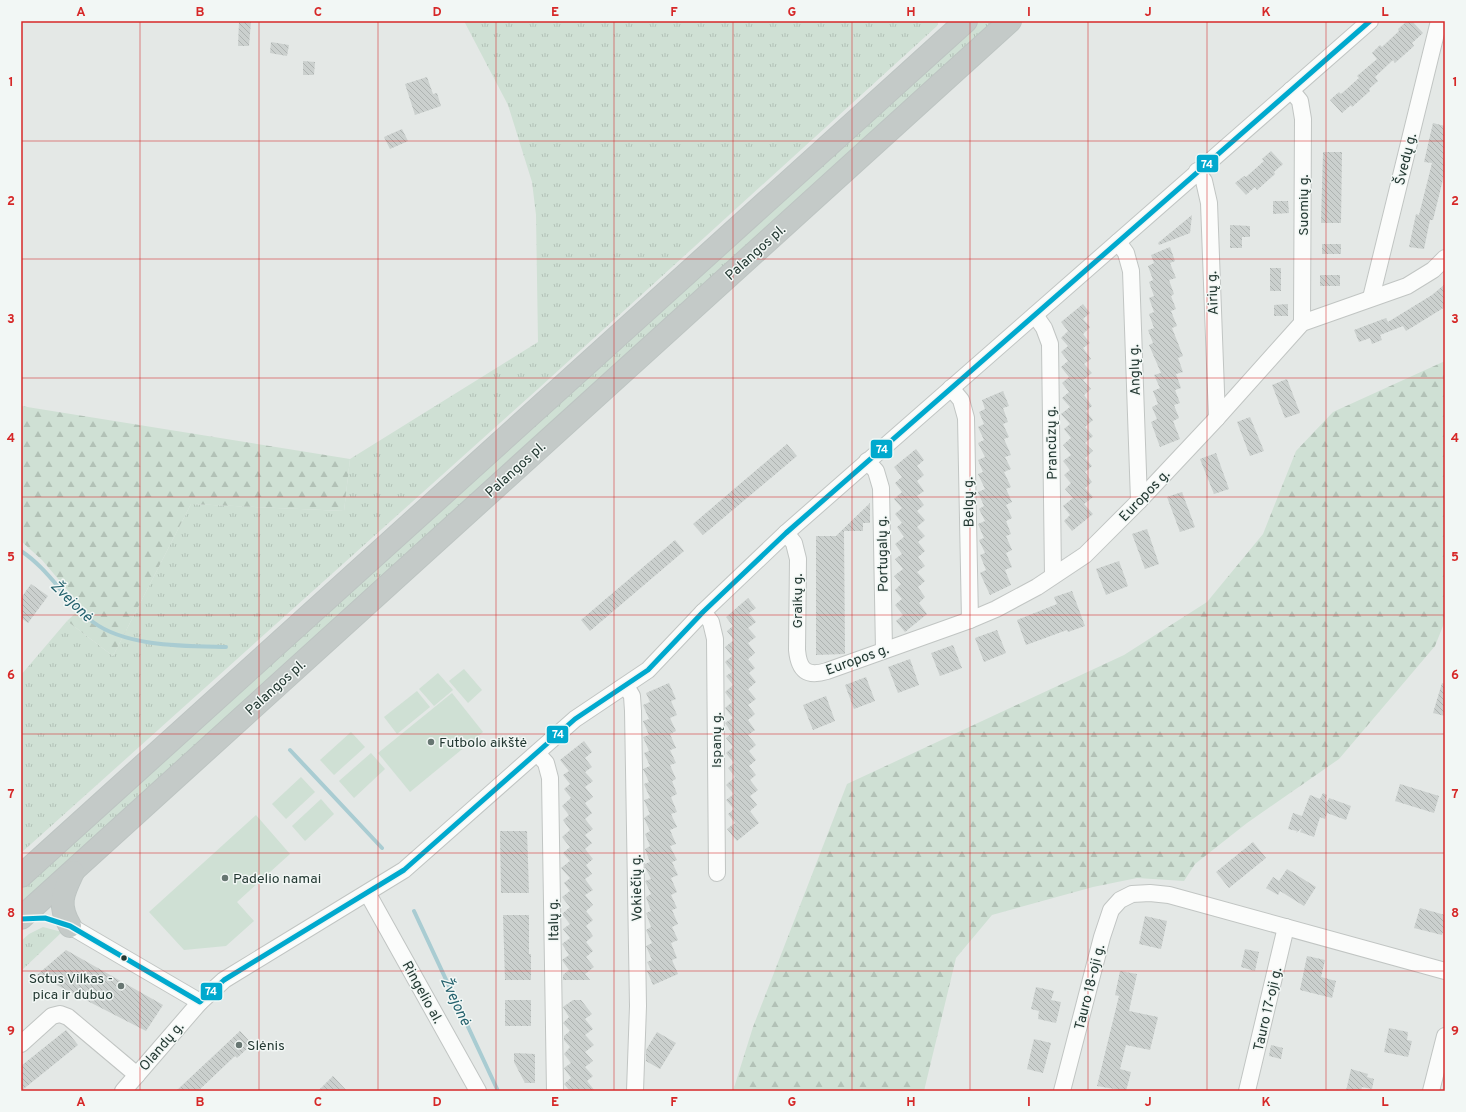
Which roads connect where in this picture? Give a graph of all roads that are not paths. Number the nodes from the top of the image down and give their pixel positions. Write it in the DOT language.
graph roads {
  1 [pos="951,21"];
  2 [pos="966,21"];
  3 [pos="1010,21"];
  4 [pos="1370,21"];
  5 [pos="1439,21"];
  6 [pos="942,43"];
  7 [pos="1291,90"];
  8 [pos="1197,171"];
  9 [pos="1118,242"];
  10 [pos="1445,258"];
  11 [pos="1370,298"];
  12 [pos="1035,315"];
  13 [pos="1302,323"];
  14 [pos="951,388"];
  15 [pos="1217,418"];
  16 [pos="867,461"];
  17 [pos="1139,501"];
  18 [pos="786,533"];
  19 [pos="1053,576"];
  20 [pos="703,612"];
  21 [pos="970,620"];
  22 [pos="884,650"];
  23 [pos="804,670"];
  24 [pos="626,686"];
  25 [pos="537,753"];
  26 [pos="76,867"];
  27 [pos="717,873"];
  28 [pos="21,876"];
  29 [pos="368,894"];
  30 [pos="21,918"];
  31 [pos="70,926"];
  32 [pos="1286,927"];
  33 [pos="1445,971"];
  34 [pos="200,1002"];
  35 [pos="1445,1036"];
  36 [pos="21,1044"];
  37 [pos="1441,1071"];
  38 [pos="137,1075"];
  39 [pos="123,1091"];
  40 [pos="478,1091"];
  41 [pos="555,1091"];
  42 [pos="635,1091"];
  43 [pos="1062,1091"];
  44 [pos="1247,1091"];
  45 [pos="1431,1091"];
  1 -- 6 [label="highway"];
  2 -- 6 [label="highway"];
  3 -- 26 [label="highway, Palangos pl."];
  4 -- 7 [label="street, Olandų g."];
  5 -- 11 [label="street, Švedų g."];
  6 -- 28 [label="highway"];
  7 -- 8 [label="street, Olandų g."];
  7 -- 13 [label="street, Suomių g."];
  8 -- 9 [label="street, Olandų g."];
  8 -- 15 [label="street, Airių g."];
  9 -- 12 [label="street, Olandų g."];
  9 -- 17 [label="street, Anglų g."];
  10 -- 11 [label="street, Europos g."];
  11 -- 13 [label="street, Europos g."];
  12 -- 14 [label="street, Olandų g."];
  12 -- 19 [label="street, Prancūzų g."];
  13 -- 15 [label="street, Europos g."];
  14 -- 16 [label="street, Olandų g."];
  14 -- 21 [label="street, Belgų g."];
  15 -- 17 [label="street, Europos g."];
  16 -- 18 [label="street, Olandų g."];
  16 -- 22 [label="street, Portugalų g."];
  17 -- 19 [label="street, Europos g."];
  18 -- 20 [label="street, Olandų g."];
  18 -- 23 [label="street, Graikų g."];
  19 -- 21 [label="street, Europos g."];
  20 -- 24 [label="street, Olandų g."];
  20 -- 27 [label="street, Ispanų g."];
  21 -- 22 [label="street, Europos g."];
  22 -- 23 [label="street, Europos g."];
  24 -- 25 [label="street, Olandų g."];
  24 -- 42 [label="street, Vokiečių g."];
  25 -- 29 [label="street, Olandų g."];
  25 -- 41 [label="street, Italų g."];
  26 -- 30 [label="highway, Palangos pl."];
  26 -- 31 [label="highway"];
  29 -- 34 [label="street, Olandų g."];
  29 -- 40 [label="street, Ringelio al."];
  30 -- 31 [label="highway"];
  31 -- 34 [label="street"];
  32 -- 33 [label="street"];
  32 -- 43 [label="street, Tauro 18-oji g."];
  32 -- 44 [label="street, Tauro 17-oji g."];
  34 -- 38 [label="street, Olandų g."];
  35 -- 37 [label="street"];
  36 -- 38 [label="street"];
  37 -- 45 [label="street"];
  38 -- 39 [label="street, Olandų g."];
}
